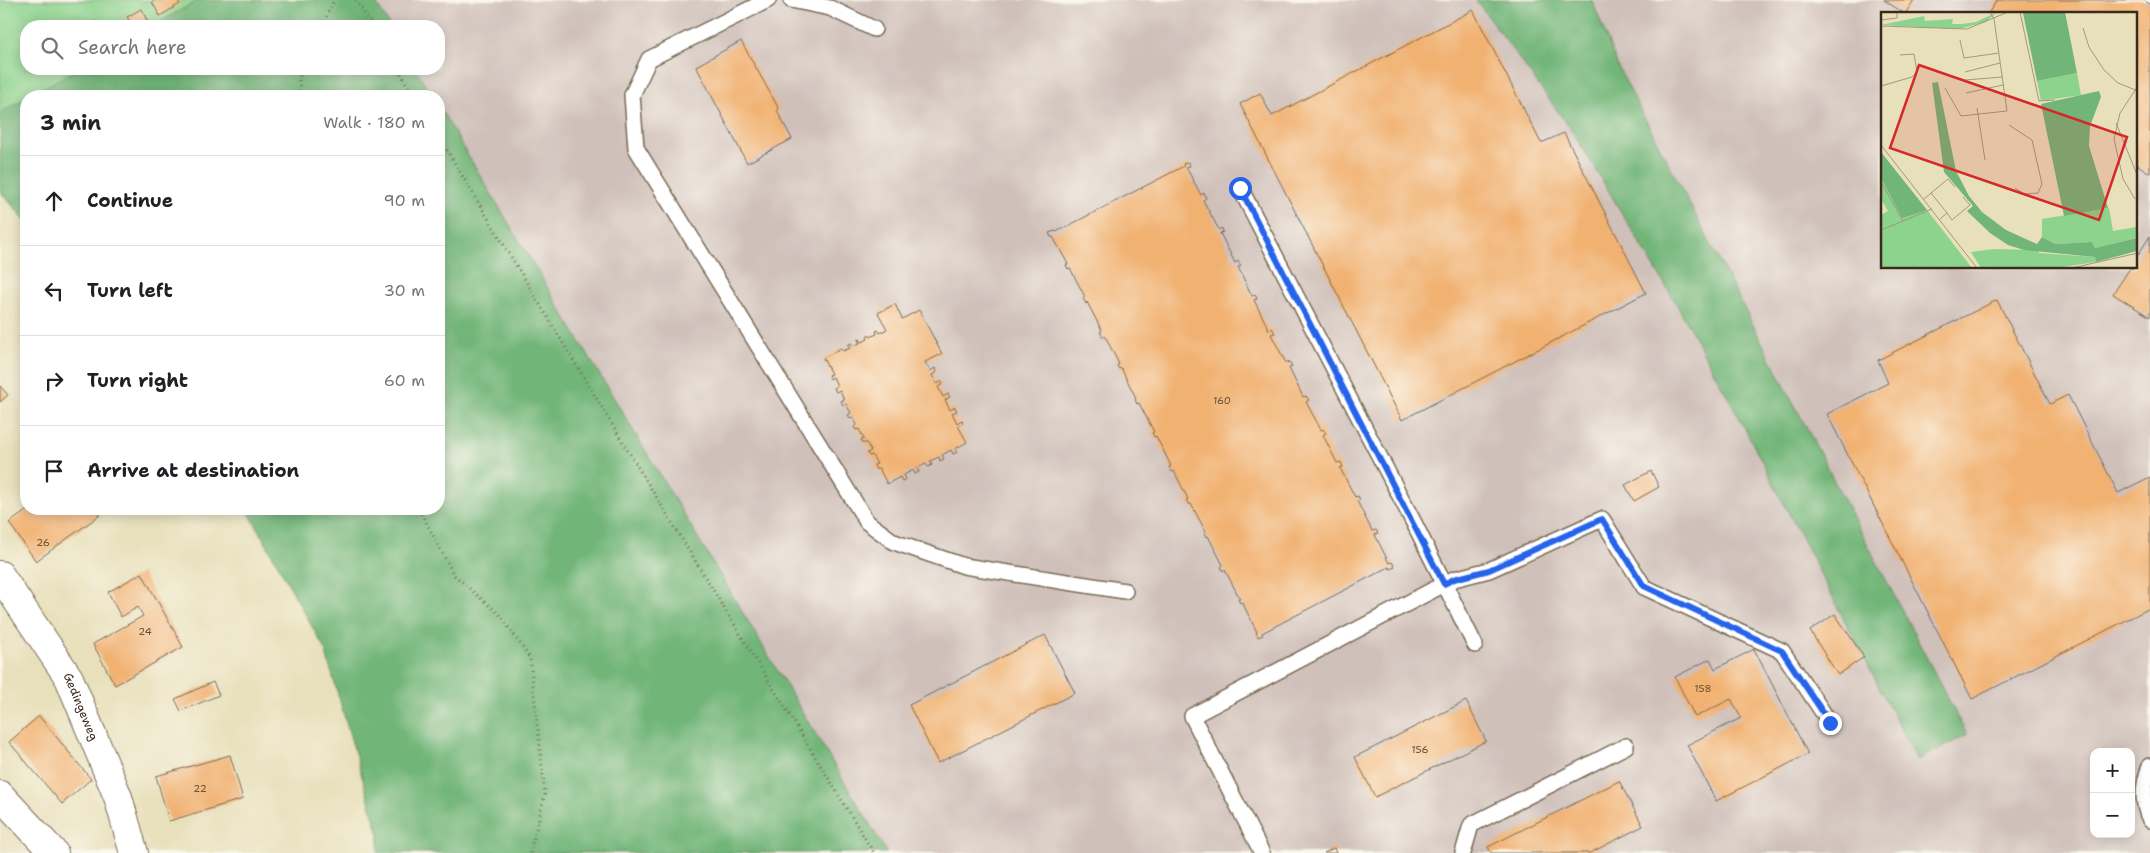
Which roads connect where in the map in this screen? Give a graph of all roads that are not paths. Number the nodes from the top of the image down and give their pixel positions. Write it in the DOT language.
graph roads {
  1 [pos="768,0"];
  2 [pos="791,0"];
  3 [pos="874,29"];
  4 [pos="1240,188"];
  5 [pos="0,575"];
  6 [pos="1444,584"];
  7 [pos="1125,591"];
  8 [pos="1475,645"];
  9 [pos="1830,723"];
  10 [pos="1626,746"];
  11 [pos="2150,766"];
  12 [pos="0,795"];
  13 [pos="2150,820"];
  14 [pos="54,853"];
  15 [pos="134,853"];
  16 [pos="1262,853"];
  17 [pos="1463,853"];
  1 -- 7 [label="lane"];
  2 -- 3 [label="lane"];
  4 -- 6 [label="lane"];
  5 -- 15 [label="street, Gedingeweg"];
  6 -- 8 [label="lane"];
  6 -- 9 [label="lane"];
  6 -- 16 [label="lane"];
  10 -- 17 [label="lane"];
  11 -- 13 [label="lane"];
  12 -- 14 [label="street"];
}
